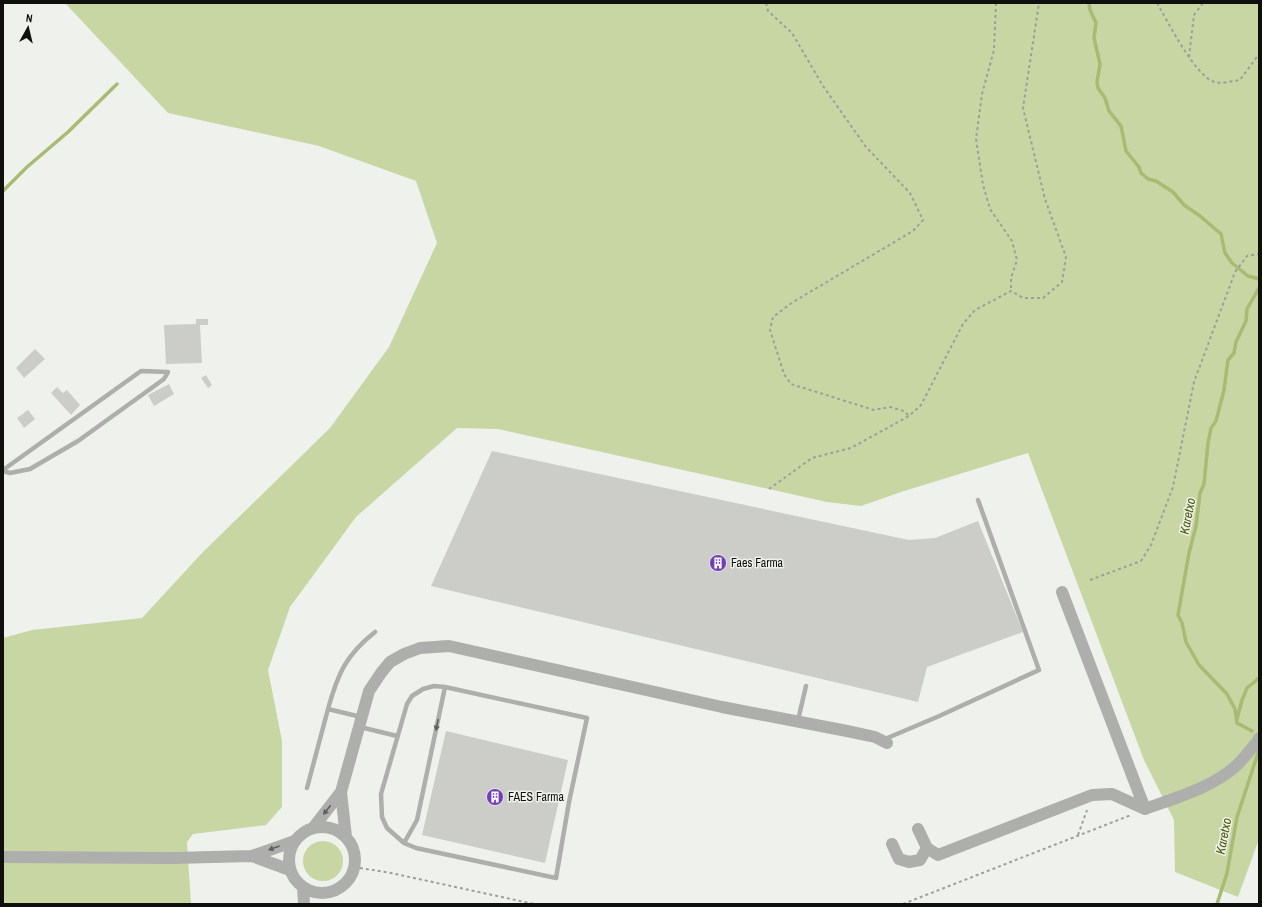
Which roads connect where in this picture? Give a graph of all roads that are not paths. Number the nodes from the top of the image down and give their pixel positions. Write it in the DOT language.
graph roads {
  1 [pos="3,471"];
  2 [pos="978,500"];
  3 [pos="1062,592"];
  4 [pos="375,632"];
  5 [pos="806,686"];
  6 [pos="445,687"];
  7 [pos="328,709"];
  8 [pos="360,722"];
  9 [pos="798,722"];
  10 [pos="397,736"];
  11 [pos="1259,738"];
  12 [pos="884,742"];
  13 [pos="307,788"];
  14 [pos="341,792"];
  15 [pos="1145,809"];
  16 [pos="313,828"];
  17 [pos="918,829"];
  18 [pos="346,837"];
  19 [pos="295,841"];
  20 [pos="404,843"];
  21 [pos="892,844"];
  22 [pos="927,848"];
  23 [pos="252,856"];
  24 [pos="3,857"];
  25 [pos="290,870"];
  26 [pos="303,887"];
  27 [pos="332,892"];
  28 [pos="304,904"];
  29 [pos="323,904"];
  1 -- 1 [label="lane"];
  2 -- 12 [label="lane"];
  3 -- 15 [label="street"];
  4 -- 7 [label="lane"];
  5 -- 9 [label="lane"];
  6 -- 10 [label="lane"];
  6 -- 20 [label="lane, one-way"];
  6 -- 20 [label="lane"];
  7 -- 8 [label="lane"];
  7 -- 13 [label="lane"];
  8 -- 9 [label="street"];
  8 -- 10 [label="lane"];
  8 -- 14 [label="street"];
  9 -- 12 [label="street"];
  10 -- 20 [label="lane"];
  11 -- 15 [label="street"];
  14 -- 16 [label="street, one-way"];
  14 -- 18 [label="street"];
  15 -- 22 [label="street"];
  16 -- 18 [label="street"];
  16 -- 19 [label="street"];
  17 -- 22 [label="street"];
  18 -- 27 [label="street"];
  19 -- 23 [label="street, one-way"];
  19 -- 25 [label="street"];
  21 -- 22 [label="street"];
  23 -- 24 [label="street"];
  23 -- 25 [label="street"];
  25 -- 26 [label="street"];
  26 -- 27 [label="street"];
  26 -- 28 [label="street"];
  27 -- 29 [label="street"];
}
